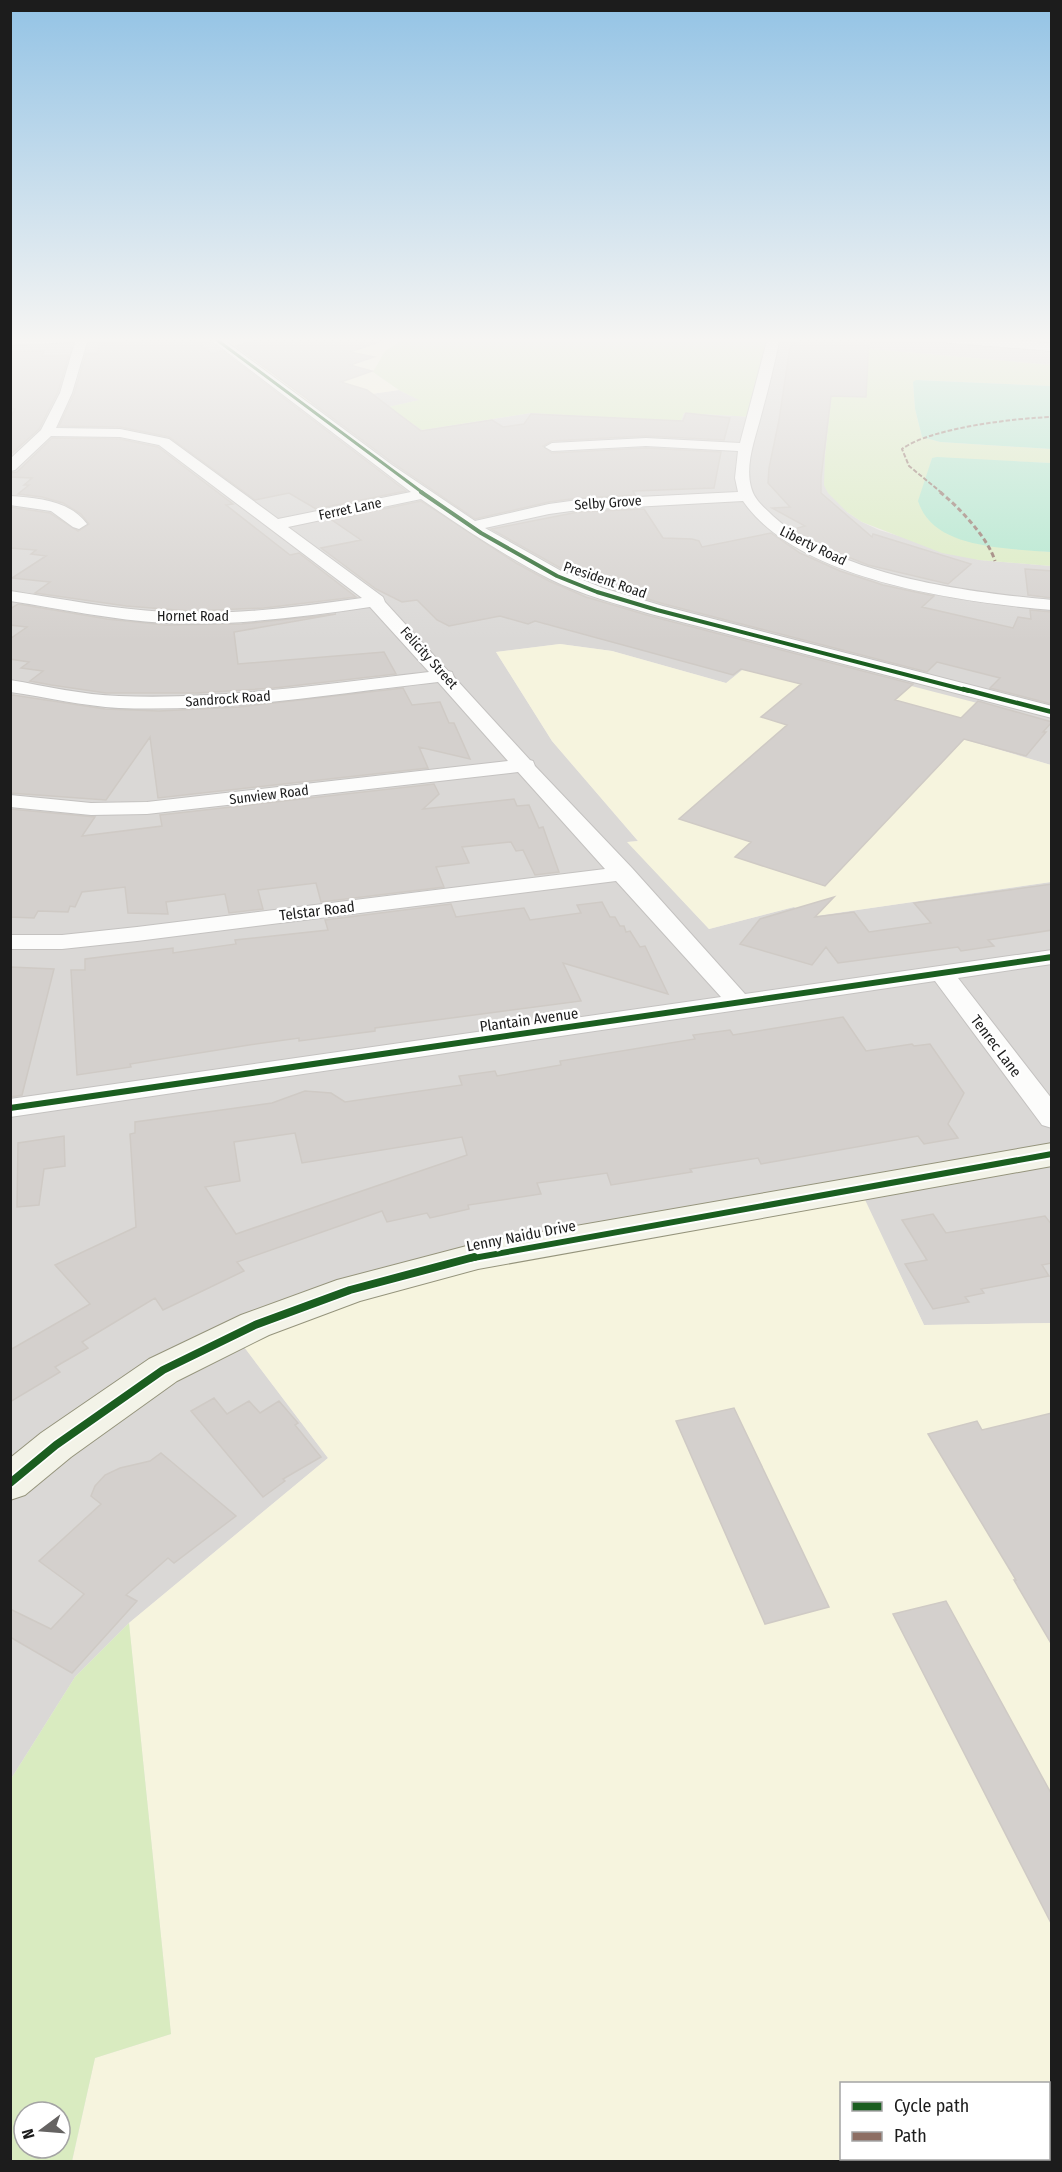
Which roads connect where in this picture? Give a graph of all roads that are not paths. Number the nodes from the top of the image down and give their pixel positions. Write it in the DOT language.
graph roads {
  1 [pos="40,438"];
  2 [pos="146,438"];
  3 [pos="348,438"];
  4 [pos="748,438"];
  5 [pos="552,447"];
  6 [pos="746,447"];
  7 [pos="10,467"];
  8 [pos="422,494"];
  9 [pos="747,496"];
  10 [pos="10,500"];
  11 [pos="79,524"];
  12 [pos="278,524"];
  13 [pos="471,527"];
  14 [pos="10,596"];
  15 [pos="377,601"];
  16 [pos="1052,605"];
  17 [pos="445,676"];
  18 [pos="10,686"];
  19 [pos="1052,712"];
  20 [pos="526,765"];
  21 [pos="10,801"];
  22 [pos="624,873"];
  23 [pos="10,942"];
  24 [pos="1052,957"];
  25 [pos="940,973"];
  26 [pos="738,1001"];
  27 [pos="10,1108"];
  28 [pos="1052,1119"];
  29 [pos="1052,1154"];
  30 [pos="10,1483"];
  1 -- 7 [label="street"];
  2 -- 12 [label="street, Felicity Street"];
  3 -- 8 [label="street, President Road"];
  4 -- 6 [label="street"];
  5 -- 6 [label="street"];
  6 -- 9 [label="street"];
  8 -- 12 [label="street, Ferret Lane"];
  8 -- 13 [label="street, President Road"];
  9 -- 13 [label="street, Selby Grove"];
  9 -- 16 [label="street, Liberty Road"];
  10 -- 11 [label="street"];
  12 -- 15 [label="street, Felicity Street"];
  13 -- 19 [label="street, President Road"];
  14 -- 15 [label="street, Hornet Road"];
  15 -- 17 [label="street, Felicity Street"];
  17 -- 18 [label="street, Sandrock Road"];
  17 -- 20 [label="street, Felicity Street"];
  20 -- 21 [label="street, Sunview Road"];
  20 -- 22 [label="street, Felicity Street"];
  22 -- 23 [label="street, Telstar Road"];
  22 -- 26 [label="street, Felicity Street"];
  24 -- 25 [label="street, Plantain Avenue"];
  25 -- 26 [label="street, Plantain Avenue"];
  25 -- 28 [label="street, Tenrec Lane"];
  26 -- 27 [label="street, Plantain Avenue"];
  29 -- 30 [label="street, Lenny Naidu Drive"];
}
